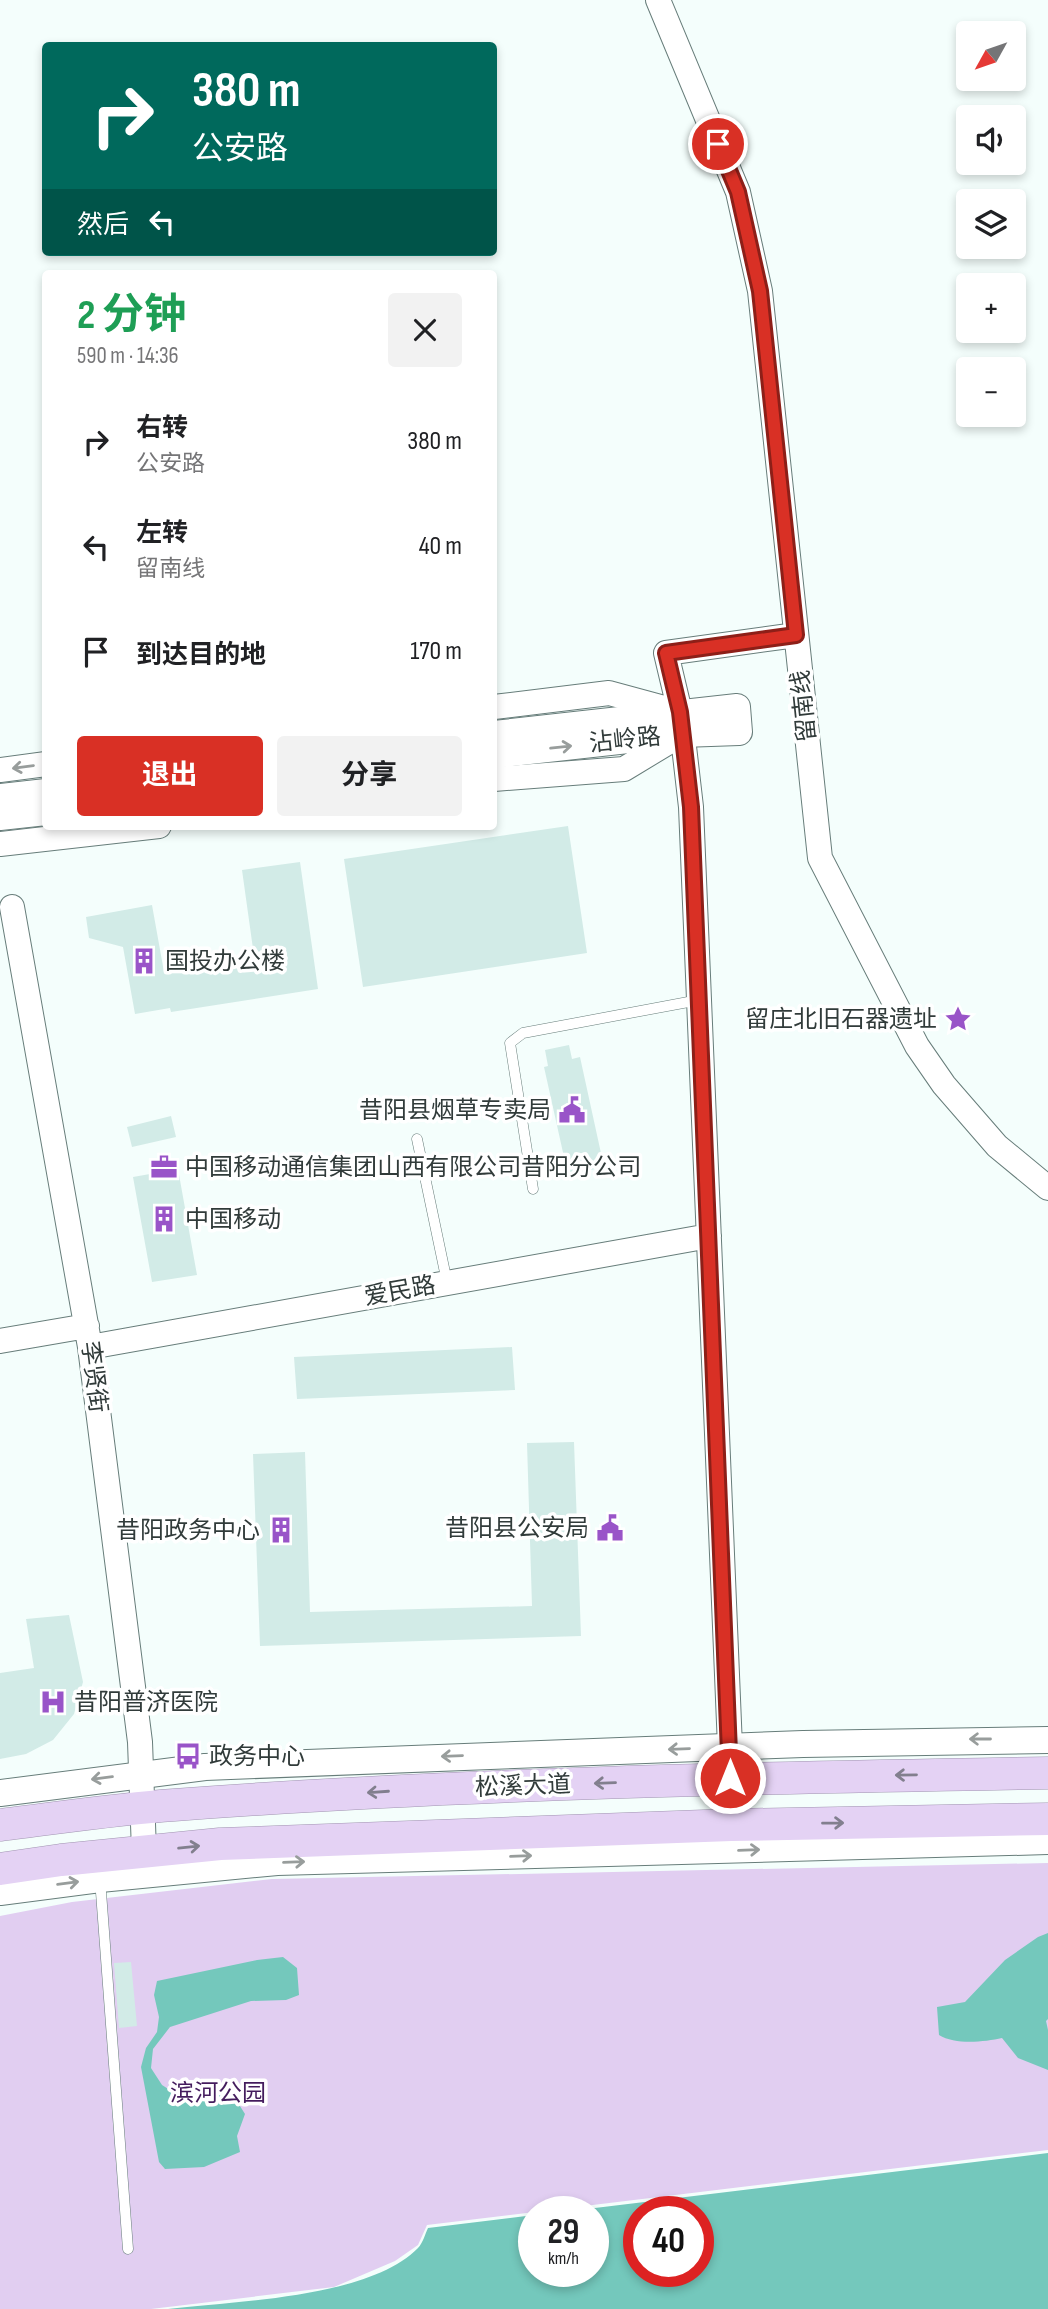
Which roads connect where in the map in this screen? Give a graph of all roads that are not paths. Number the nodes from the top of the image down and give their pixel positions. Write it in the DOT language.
graph roads {
  1 [pos="658,0"];
  2 [pos="796,635"];
  3 [pos="497,707"];
  4 [pos="681,723"];
  5 [pos="497,734"];
  6 [pos="497,754"];
  7 [pos="42,765"];
  8 [pos="0,770"];
  9 [pos="497,779"];
  10 [pos="42,792"];
  11 [pos="0,797"];
  12 [pos="42,812"];
  13 [pos="0,817"];
  14 [pos="124,830"];
  15 [pos="0,844"];
  16 [pos="12,907"];
  17 [pos="699,1000"];
  18 [pos="417,1139"];
  19 [pos="1048,1188"];
  20 [pos="533,1189"];
  21 [pos="709,1236"];
  22 [pos="447,1283"];
  23 [pos="89,1336"];
  24 [pos="0,1341"];
  25 [pos="1048,1740"];
  26 [pos="730,1763"];
  27 [pos="1048,1773"];
  28 [pos="141,1774"];
  29 [pos="0,1793"];
  30 [pos="142,1808"];
  31 [pos="1048,1819"];
  32 [pos="0,1825"];
  33 [pos="731,1825"];
  34 [pos="1048,1841"];
  35 [pos="144,1851"];
  36 [pos="0,1869"];
  37 [pos="100,1879"];
  38 [pos="0,1892"];
  39 [pos="128,2249"];
  1 -- 2 [label="street, 留南线"];
  2 -- 4 [label="street"];
  2 -- 19 [label="street, 留南线"];
  3 -- 4 [label="street"];
  4 -- 5 [label="main road, 沾岭路"];
  6 -- 4 [label="main road, 沾岭路, one-way"];
  4 -- 9 [label="street"];
  4 -- 17 [label="street"];
  7 -- 8 [label="street, one-way"];
  10 -- 11 [label="main road"];
  12 -- 13 [label="main road"];
  14 -- 15 [label="street"];
  16 -- 23 [label="street, 李贤街"];
  17 -- 20 [label="lane"];
  17 -- 21 [label="street"];
  18 -- 22 [label="lane"];
  21 -- 22 [label="street, 爱民路"];
  21 -- 26 [label="street"];
  22 -- 23 [label="street, 爱民路"];
  23 -- 24 [label="street, 爱民路"];
  23 -- 28 [label="street, 李贤街"];
  25 -- 26 [label="main road, one-way"];
  27 -- 26 [label="highway, 松溪大道, one-way"];
  26 -- 28 [label="main road, one-way"];
  26 -- 30 [label="highway, 松溪大道, one-way"];
  26 -- 33 [label="street"];
  28 -- 29 [label="main road, one-way"];
  28 -- 30 [label="street, 李贤街"];
  30 -- 32 [label="highway, 松溪大道"];
  30 -- 35 [label="street, 李贤街"];
  33 -- 31 [label="highway, 松溪大道, one-way"];
  35 -- 33 [label="highway, 松溪大道, one-way"];
  37 -- 34 [label="main road, one-way"];
  35 -- 36 [label="highway, 松溪大道"];
  38 -- 37 [label="main road, one-way"];
  37 -- 39 [label="lane"];
}
